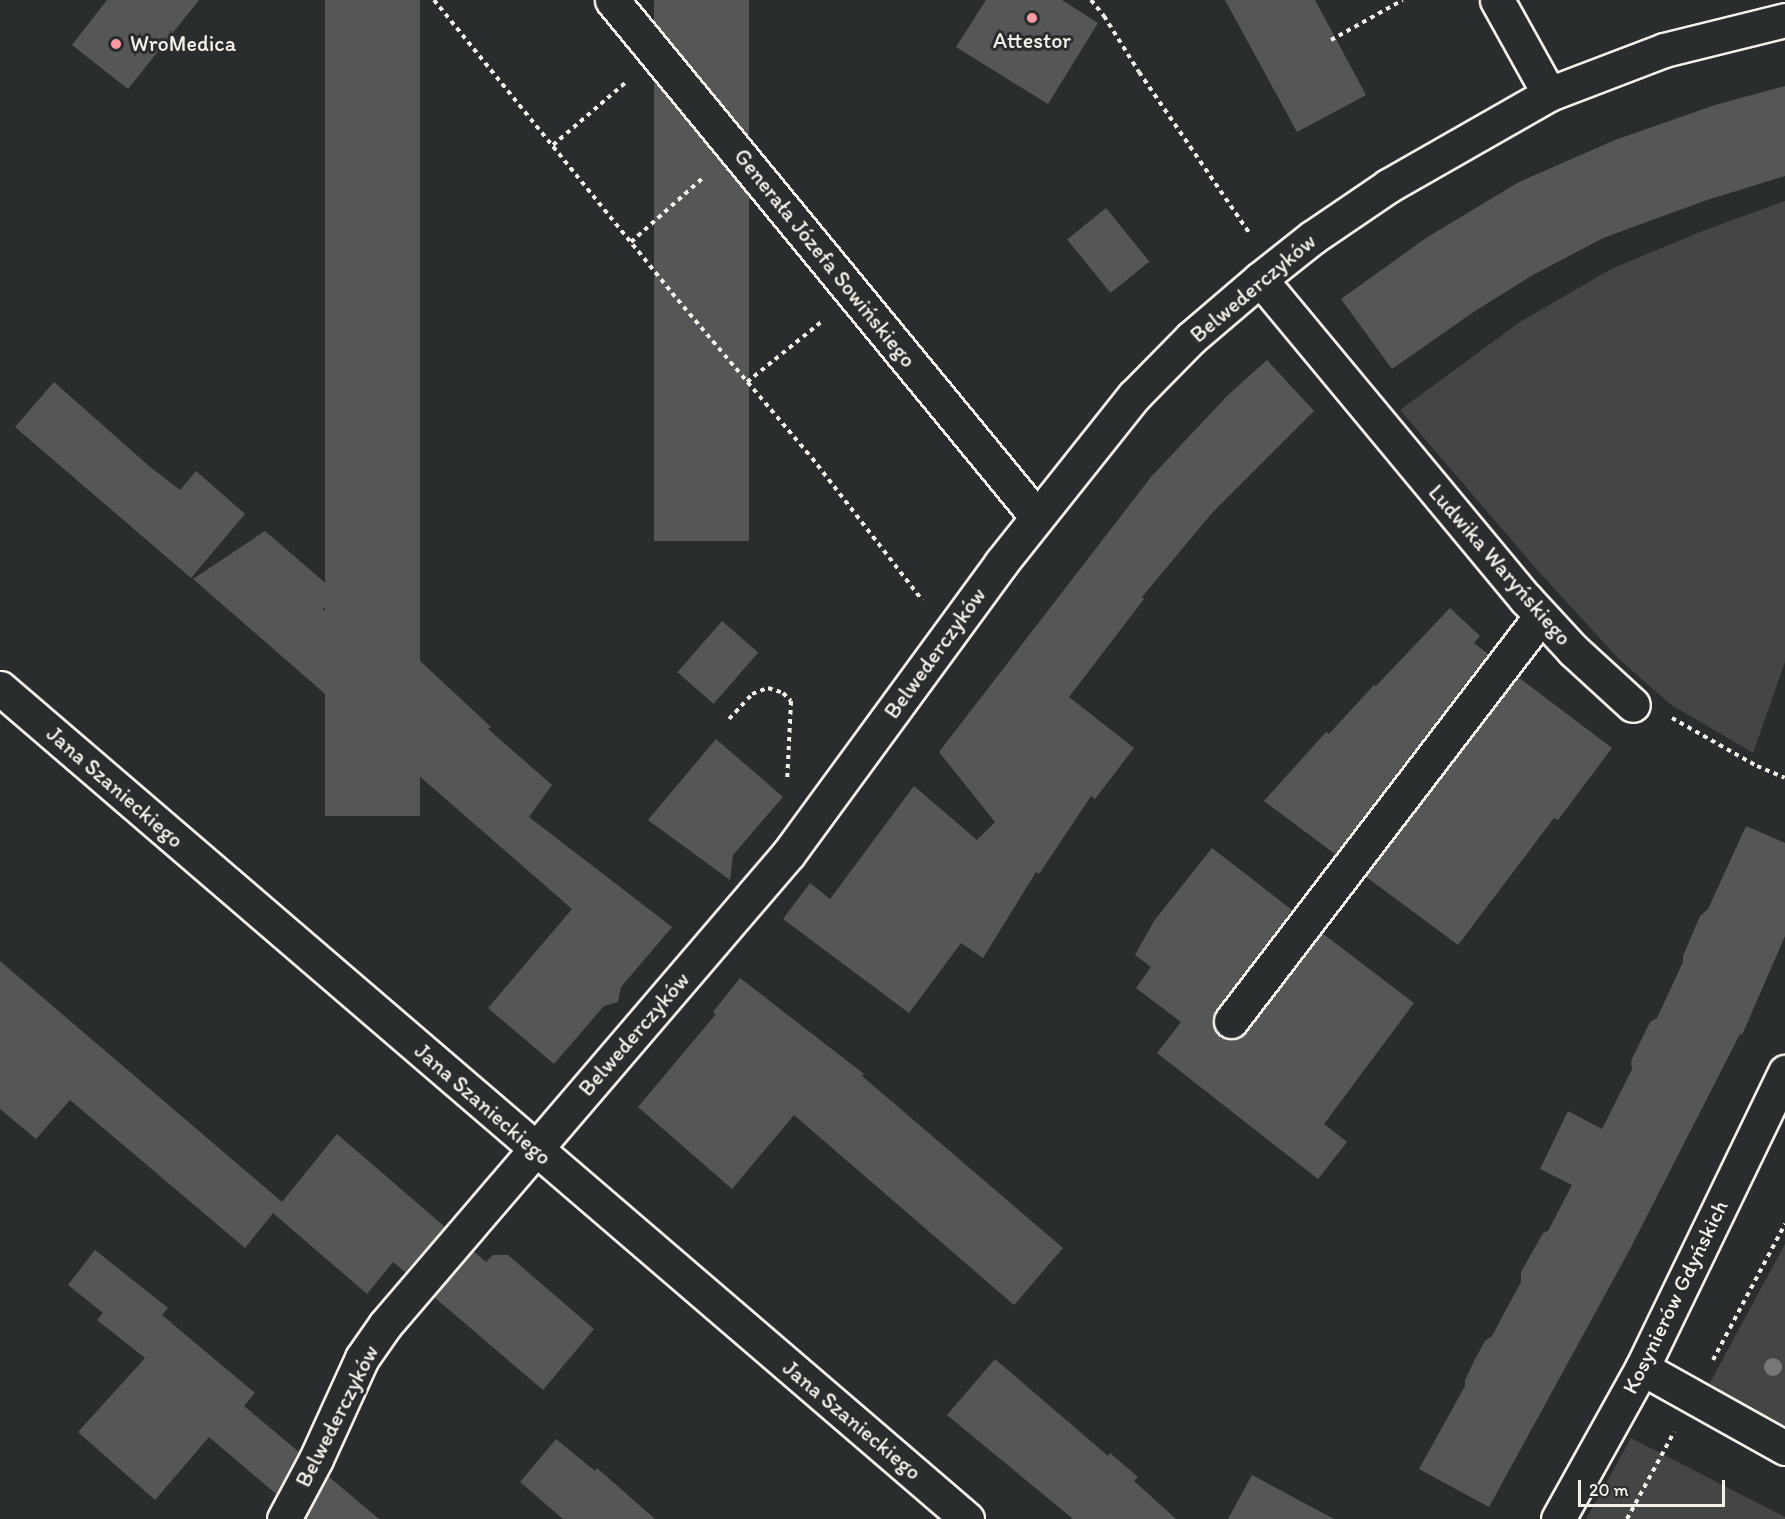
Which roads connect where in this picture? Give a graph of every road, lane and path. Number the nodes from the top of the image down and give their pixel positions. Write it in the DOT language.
graph roads {
  1 [pos="434,0"];
  2 [pos="612,0"];
  3 [pos="1090,0"];
  4 [pos="1403,0"];
  5 [pos="1497,0"];
  6 [pos="1785,20"];
  7 [pos="1331,40"];
  8 [pos="630,79"];
  9 [pos="1549,94"];
  10 [pos="553,145"];
  11 [pos="707,174"];
  12 [pos="1254,240"];
  13 [pos="631,242"];
  14 [pos="1260,279"];
  15 [pos="824,319"];
  16 [pos="747,382"];
  17 [pos="1037,517"];
  18 [pos="928,608"];
  19 [pos="1541,616"];
  20 [pos="0,688"];
  21 [pos="1633,705"];
  22 [pos="1785,778"];
  23 [pos="1231,1021"];
  24 [pos="1785,1072"];
  25 [pos="535,1149"];
  26 [pos="1641,1368"];
  27 [pos="1785,1448"];
  28 [pos="284,1519"];
  29 [pos="968,1519"];
  30 [pos="1558,1519"];
  1 -- 10 [label="path"];
  2 -- 17 [label="street, Generała Józefa Sowińskiego"];
  3 -- 12 [label="path"];
  4 -- 7 [label="path"];
  5 -- 9 [label="street"];
  6 -- 9 [label="street, Belwederczyków"];
  8 -- 10 [label="path"];
  9 -- 14 [label="street, Belwederczyków"];
  10 -- 13 [label="path"];
  11 -- 13 [label="path"];
  13 -- 16 [label="path"];
  14 -- 17 [label="street, Belwederczyków"];
  14 -- 19 [label="street, Ludwika Waryńskiego"];
  15 -- 16 [label="path"];
  16 -- 18 [label="path"];
  17 -- 25 [label="street, Belwederczyków"];
  19 -- 21 [label="street, Ludwika Waryńskiego"];
  19 -- 23 [label="street"];
  20 -- 25 [label="street, Jana Szanieckiego"];
  21 -- 22 [label="path"];
  24 -- 26 [label="street, Kosynierów Gdyńskich"];
  25 -- 28 [label="street, Belwederczyków"];
  25 -- 29 [label="street, Jana Szanieckiego"];
  26 -- 27 [label="street"];
  26 -- 30 [label="street, Kosynierów Gdyńskich"];
}
